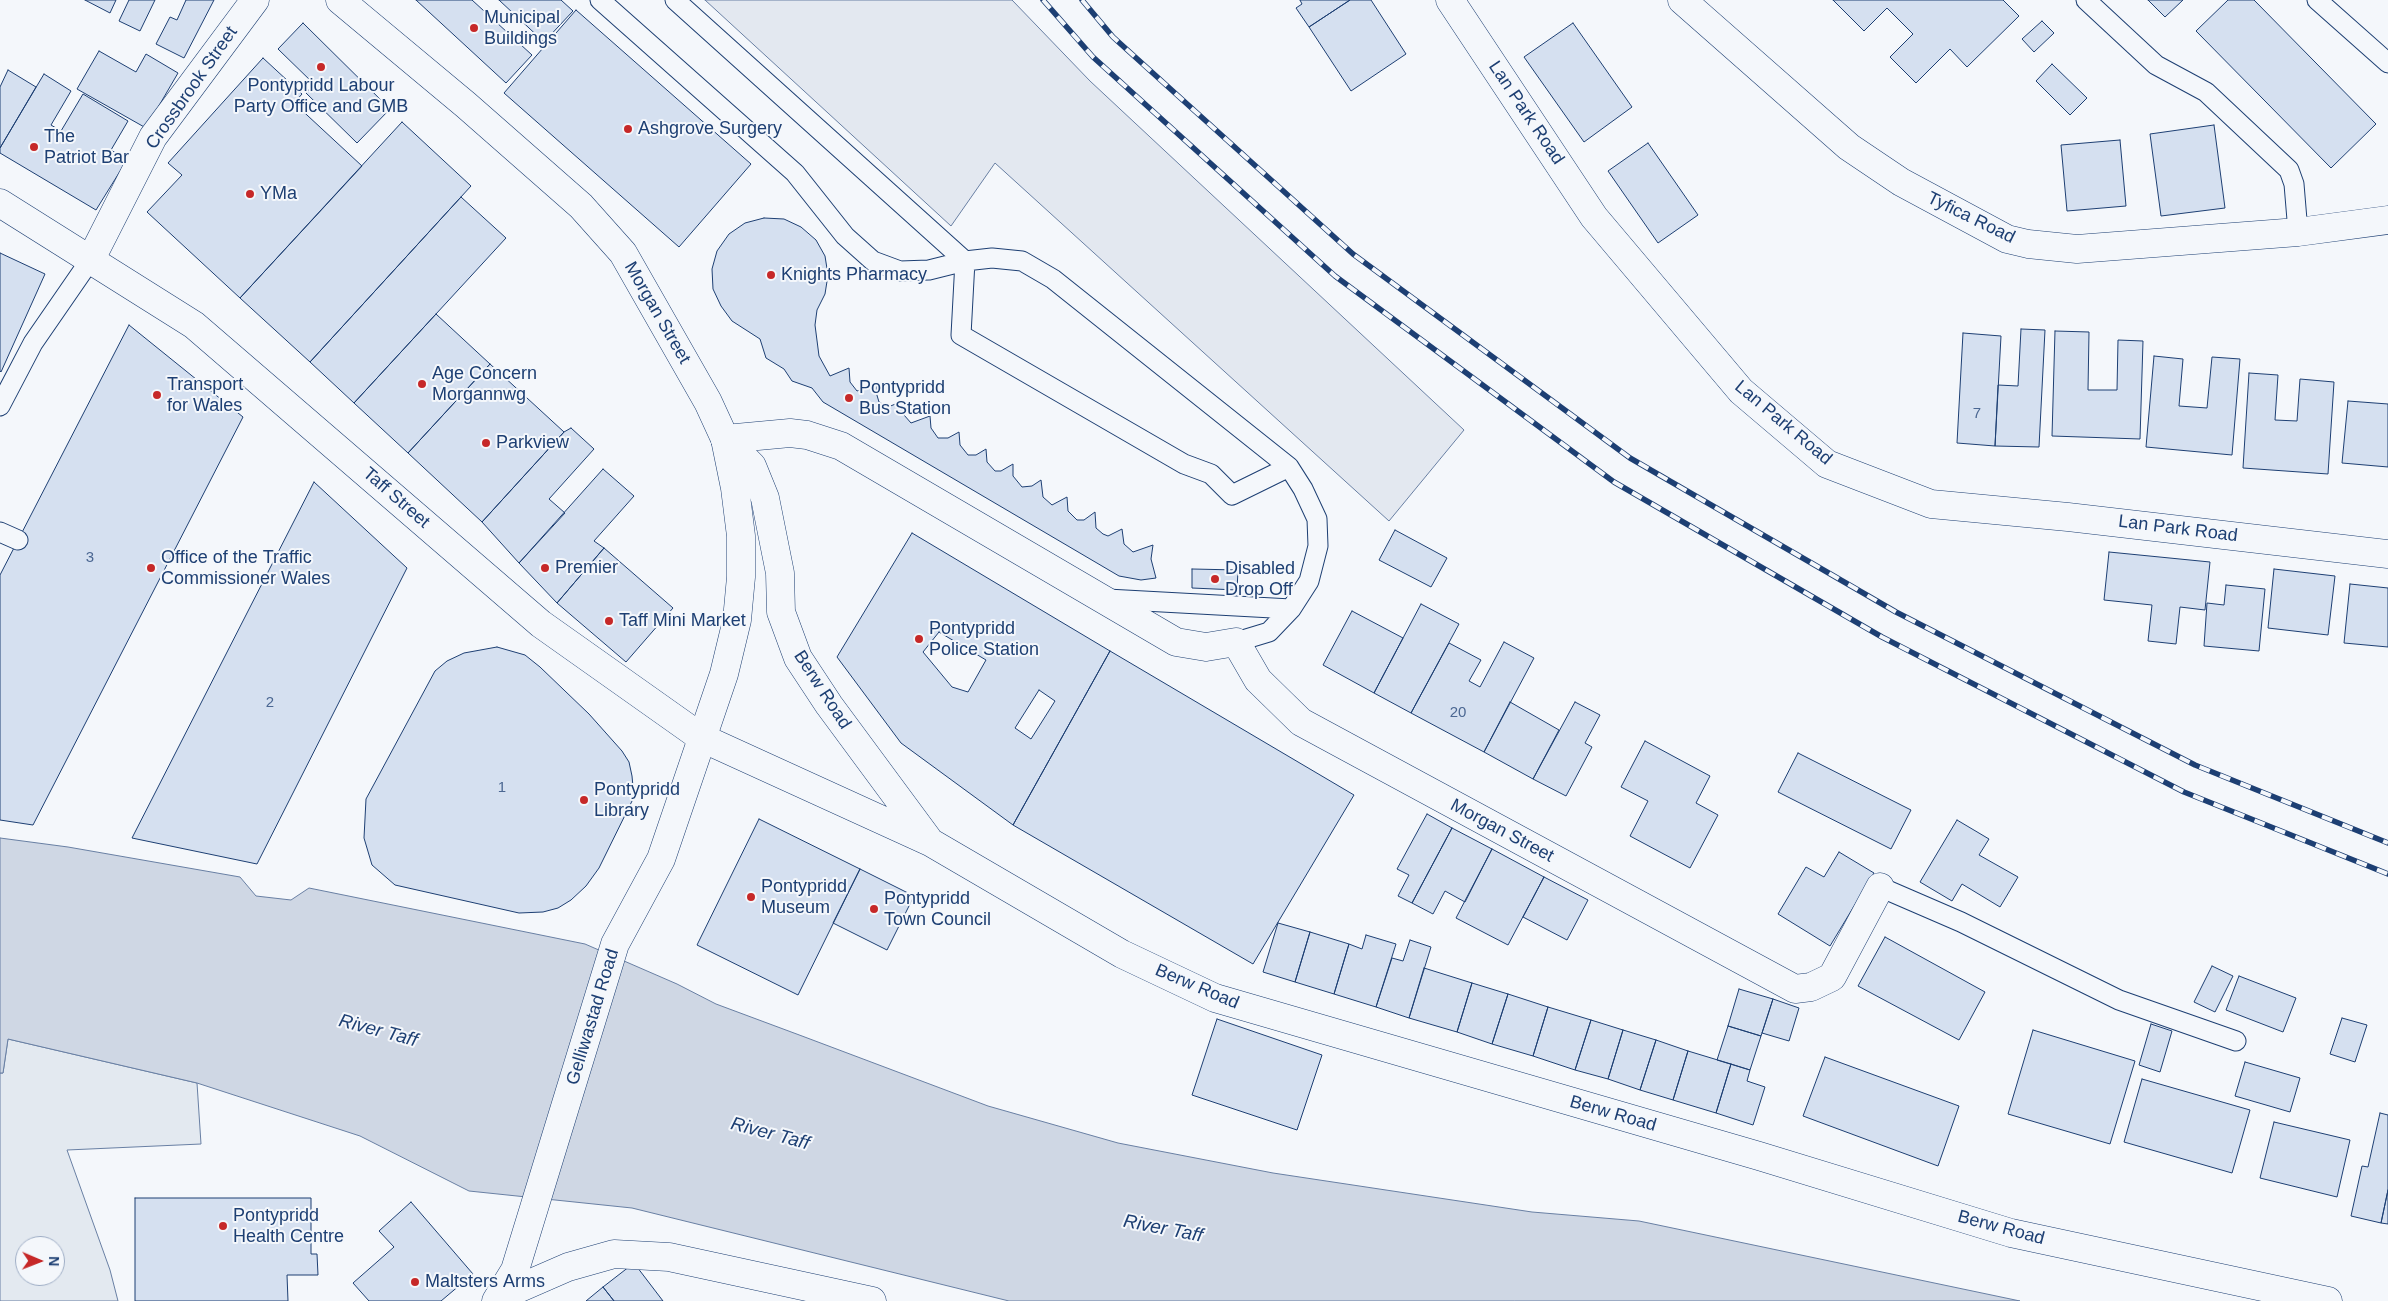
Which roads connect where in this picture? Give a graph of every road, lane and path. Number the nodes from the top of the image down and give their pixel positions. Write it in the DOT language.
graph roads {
  1 [pos="255,0"];
  2 [pos="340,0"];
  3 [pos="600,0"];
  4 [pos="675,0"];
  5 [pos="1450,0"];
  6 [pos="1682,0"];
  7 [pos="2086,0"];
  8 [pos="2317,0"];
  9 [pos="2388,64"];
  10 [pos="0,203"];
  11 [pos="2388,220"];
  12 [pos="2298,232"];
  13 [pos="90,259"];
  14 [pos="965,261"];
  15 [pos="0,406"];
  16 [pos="725,439"];
  17 [pos="1290,468"];
  18 [pos="0,532"];
  19 [pos="18,540"];
  20 [pos="2388,554"];
  21 [pos="1099,598"];
  22 [pos="1291,610"];
  23 [pos="1236,642"];
  24 [pos="702,738"];
  25 [pos="930,842"];
  26 [pos="1880,887"];
  27 [pos="2236,1041"];
  28 [pos="498,1299"];
  29 [pos="872,1301"];
  30 [pos="2328,1301"];
  1 -- 13 [label="street, Crossbrook Street"];
  2 -- 16 [label="street, Morgan Street"];
  3 -- 14 [label="lane"];
  4 -- 14 [label="lane"];
  5 -- 20 [label="street, Lan Park Road"];
  6 -- 12 [label="street, Tyfica Road"];
  7 -- 12 [label="lane"];
  8 -- 9 [label="lane"];
  10 -- 13 [label="street, Taff Street"];
  11 -- 12 [label="street, Tyfica Road"];
  13 -- 15 [label="lane"];
  13 -- 24 [label="street, Taff Street"];
  14 -- 17 [label="lane"];
  14 -- 17 [label="lane"];
  16 -- 21 [label="street"];
  16 -- 24 [label="street, Morgan Street"];
  16 -- 25 [label="street, Berw Road"];
  17 -- 22 [label="lane"];
  18 -- 19 [label="lane"];
  21 -- 22 [label="lane"];
  21 -- 23 [label="street"];
  22 -- 23 [label="lane"];
  23 -- 26 [label="street, Morgan Street"];
  24 -- 25 [label="street, Berw Road"];
  24 -- 28 [label="street, Gelliwastad Road"];
  25 -- 30 [label="street, Berw Road"];
  26 -- 27 [label="lane"];
  28 -- 29 [label="street"];
}
